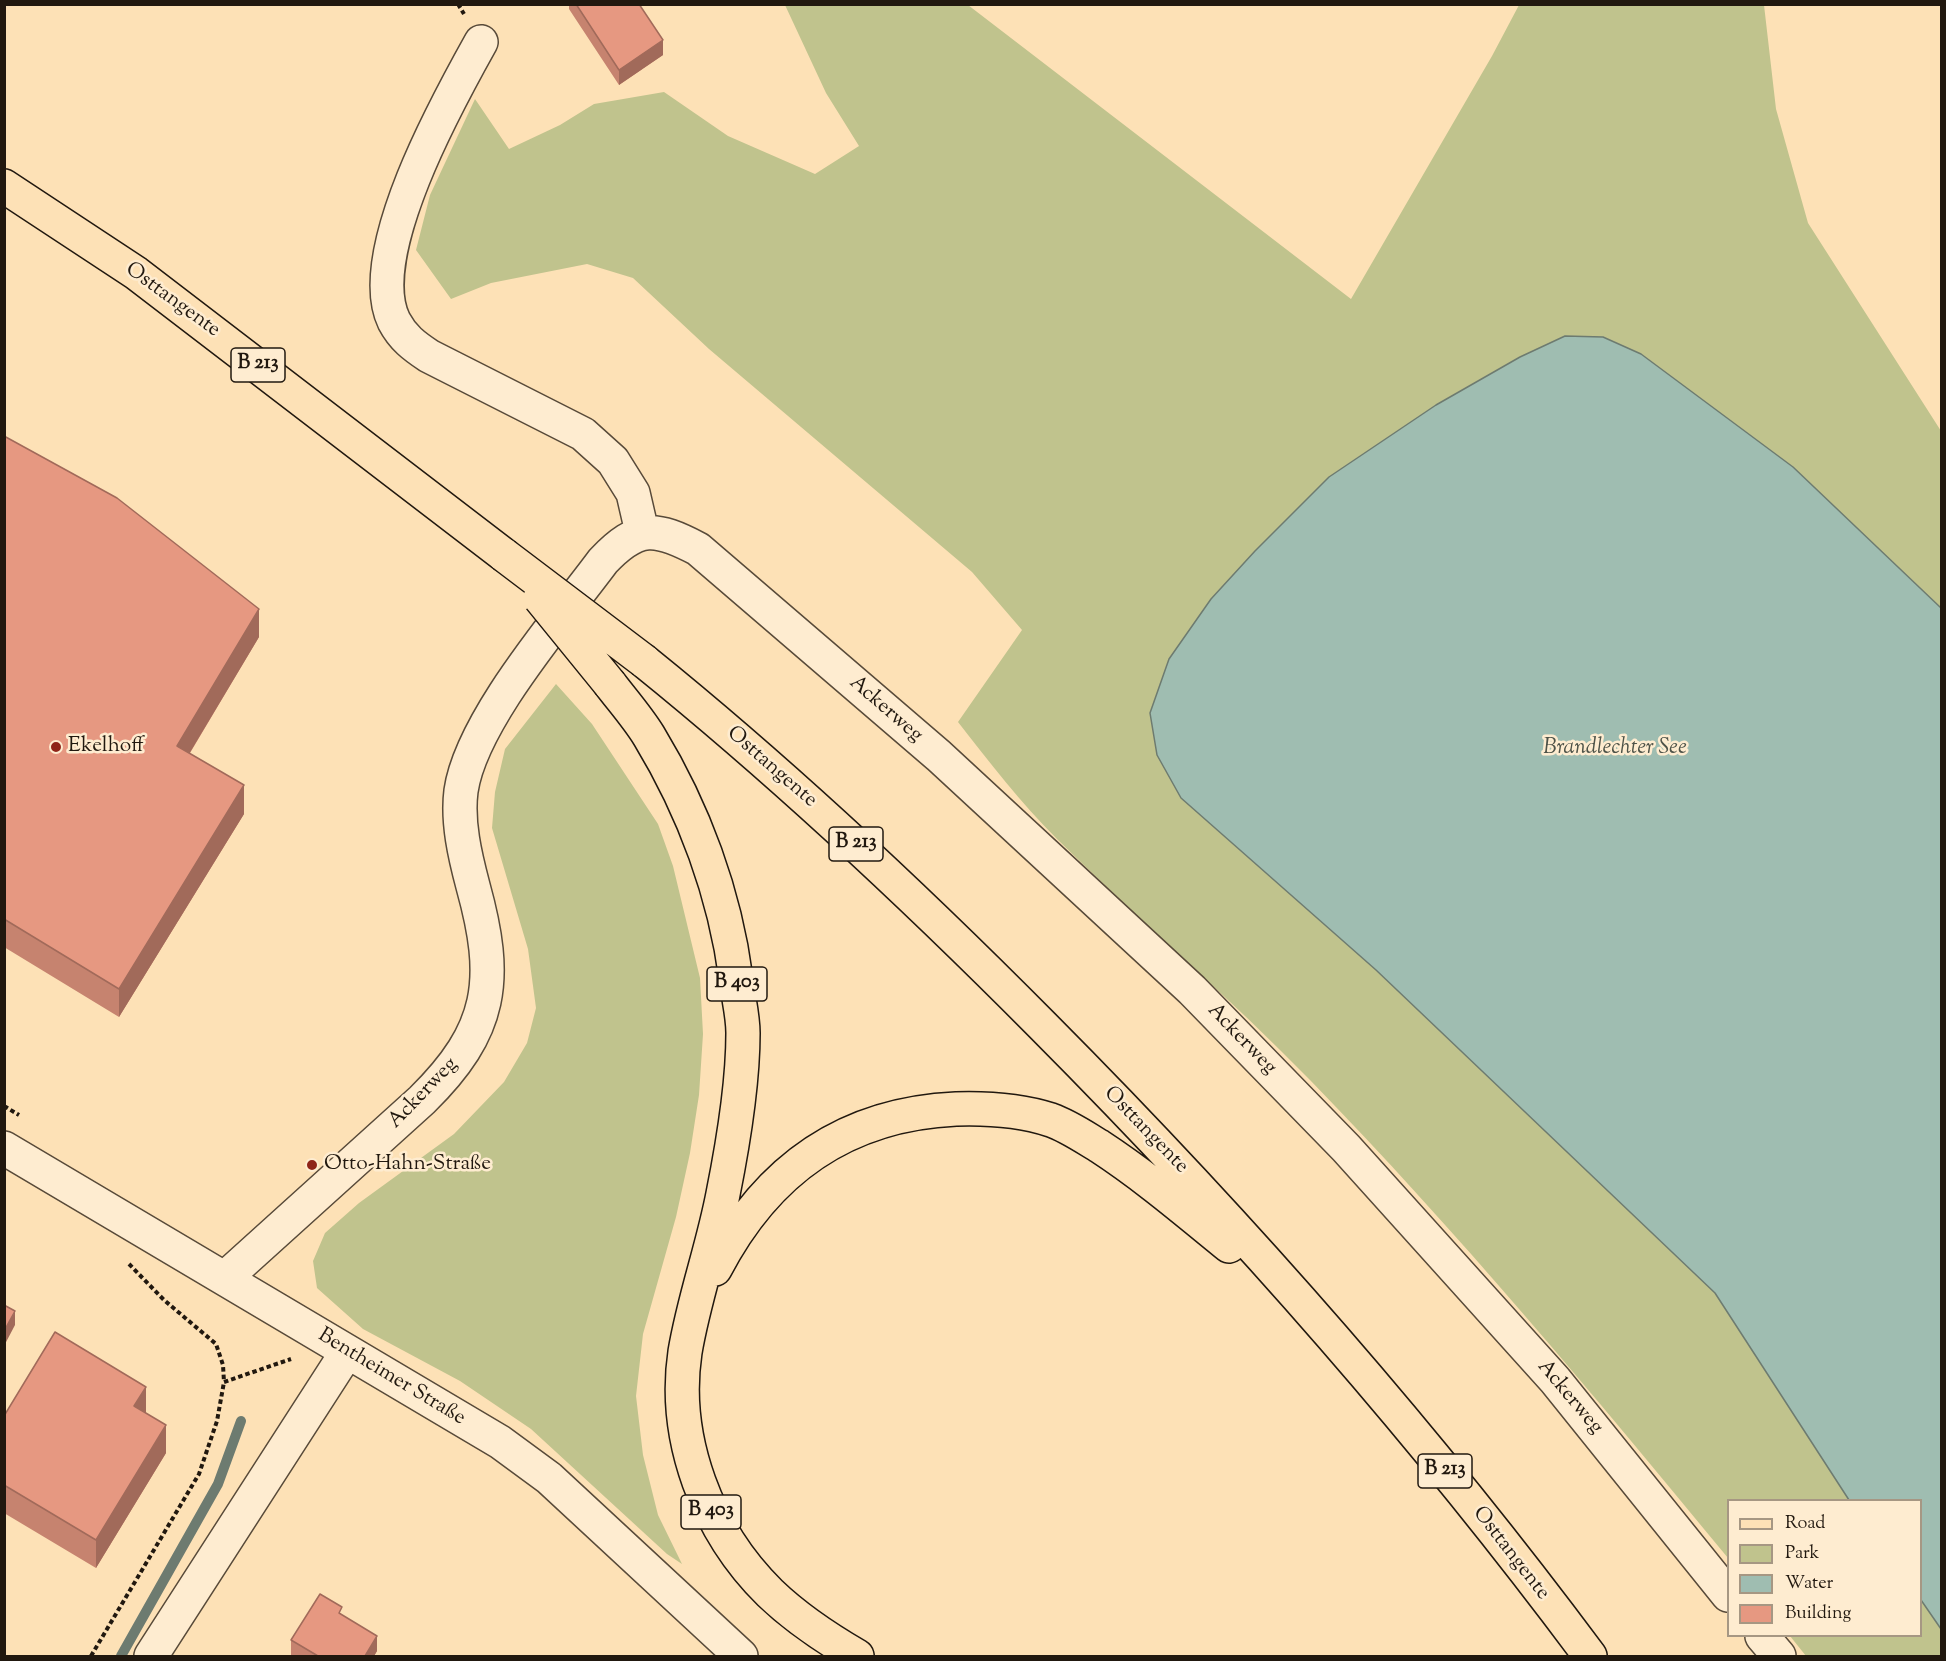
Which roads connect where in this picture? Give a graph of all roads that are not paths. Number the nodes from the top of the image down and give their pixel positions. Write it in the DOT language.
graph roads {
  1 [pos="482,42"];
  2 [pos="4,186"];
  3 [pos="642,532"];
  4 [pos="504,555"];
  5 [pos="4,1148"];
  6 [pos="225,1278"];
  7 [pos="695,1308"];
  8 [pos="1312,1314"];
  9 [pos="347,1352"];
  10 [pos="1727,1594"];
  11 [pos="1764,1637"];
  12 [pos="1586,1648"];
  13 [pos="151,1656"];
  14 [pos="741,1656"];
  15 [pos="857,1656"];
  16 [pos="1779,1656"];
  1 -- 3 [label="street"];
  2 -- 4 [label="main road, Osttangente / B 213"];
  3 -- 6 [label="street, Ackerweg"];
  3 -- 10 [label="street, Ackerweg"];
  4 -- 7 [label="main road, B 403, bridge"];
  4 -- 8 [label="main road, Osttangente / B 213, bridge"];
  5 -- 6 [label="street, Bentheimer Straße"];
  6 -- 9 [label="street, Bentheimer Straße"];
  7 -- 8 [label="main road"];
  7 -- 15 [label="main road, B 403"];
  8 -- 12 [label="main road, Osttangente / B 213"];
  9 -- 13 [label="street"];
  9 -- 14 [label="street, Bentheimer Straße"];
  11 -- 16 [label="street"];
}
